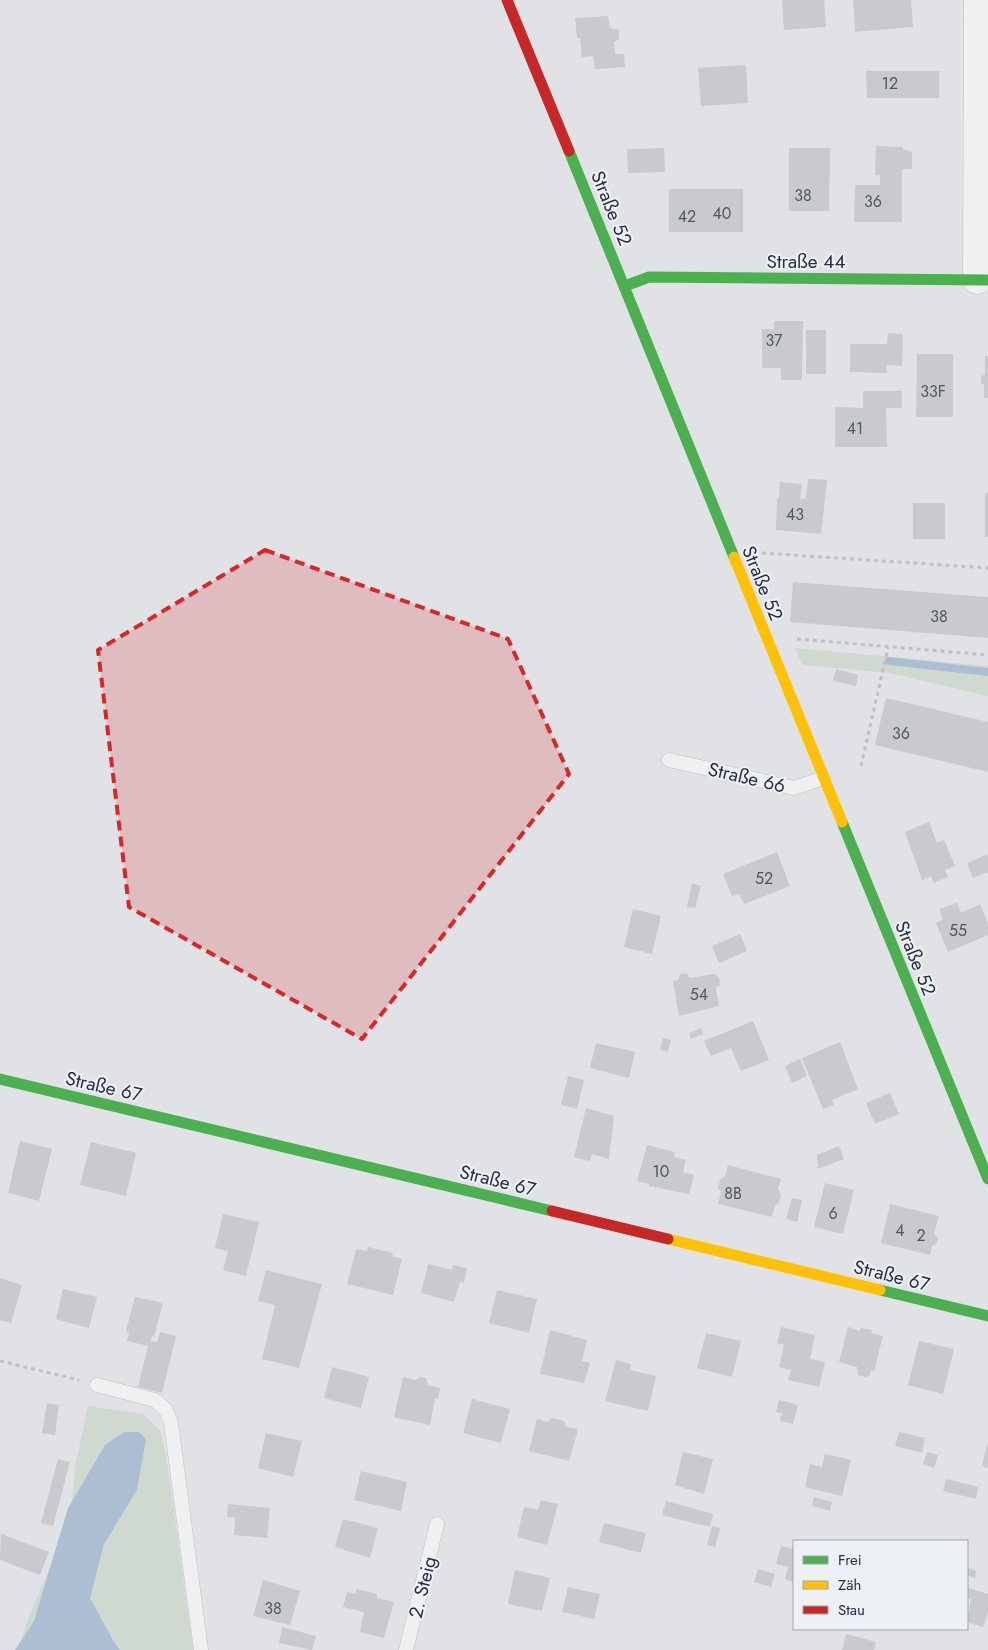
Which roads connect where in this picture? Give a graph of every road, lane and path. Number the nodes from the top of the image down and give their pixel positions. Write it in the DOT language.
graph roads {
  1 [pos="507,0"];
  2 [pos="978,0"];
  3 [pos="983,280"];
  4 [pos="625,286"];
  5 [pos="731,551"];
  6 [pos="988,568"];
  7 [pos="770,645"];
  8 [pos="888,648"];
  9 [pos="988,655"];
  10 [pos="670,760"];
  11 [pos="861,766"];
  12 [pos="823,778"];
  13 [pos="0,1079"];
  14 [pos="988,1179"];
  15 [pos="988,1316"];
  16 [pos="0,1361"];
  17 [pos="97,1385"];
  18 [pos="437,1524"];
  19 [pos="201,1650"];
  20 [pos="406,1650"];
  1 -- 4 [label="street, Straße 52"];
  2 -- 3 [label="street"];
  3 -- 4 [label="street, Straße 44"];
  4 -- 5 [label="street, Straße 52"];
  5 -- 6 [label="path"];
  5 -- 7 [label="street, Straße 52"];
  7 -- 8 [label="path"];
  7 -- 12 [label="street, Straße 52"];
  8 -- 9 [label="path"];
  8 -- 11 [label="path"];
  10 -- 12 [label="lane, Straße 66"];
  12 -- 14 [label="street, Straße 52"];
  13 -- 15 [label="street, Straße 67"];
  16 -- 17 [label="path"];
  17 -- 19 [label="lane"];
  18 -- 20 [label="lane, 2. Steig"];
}
